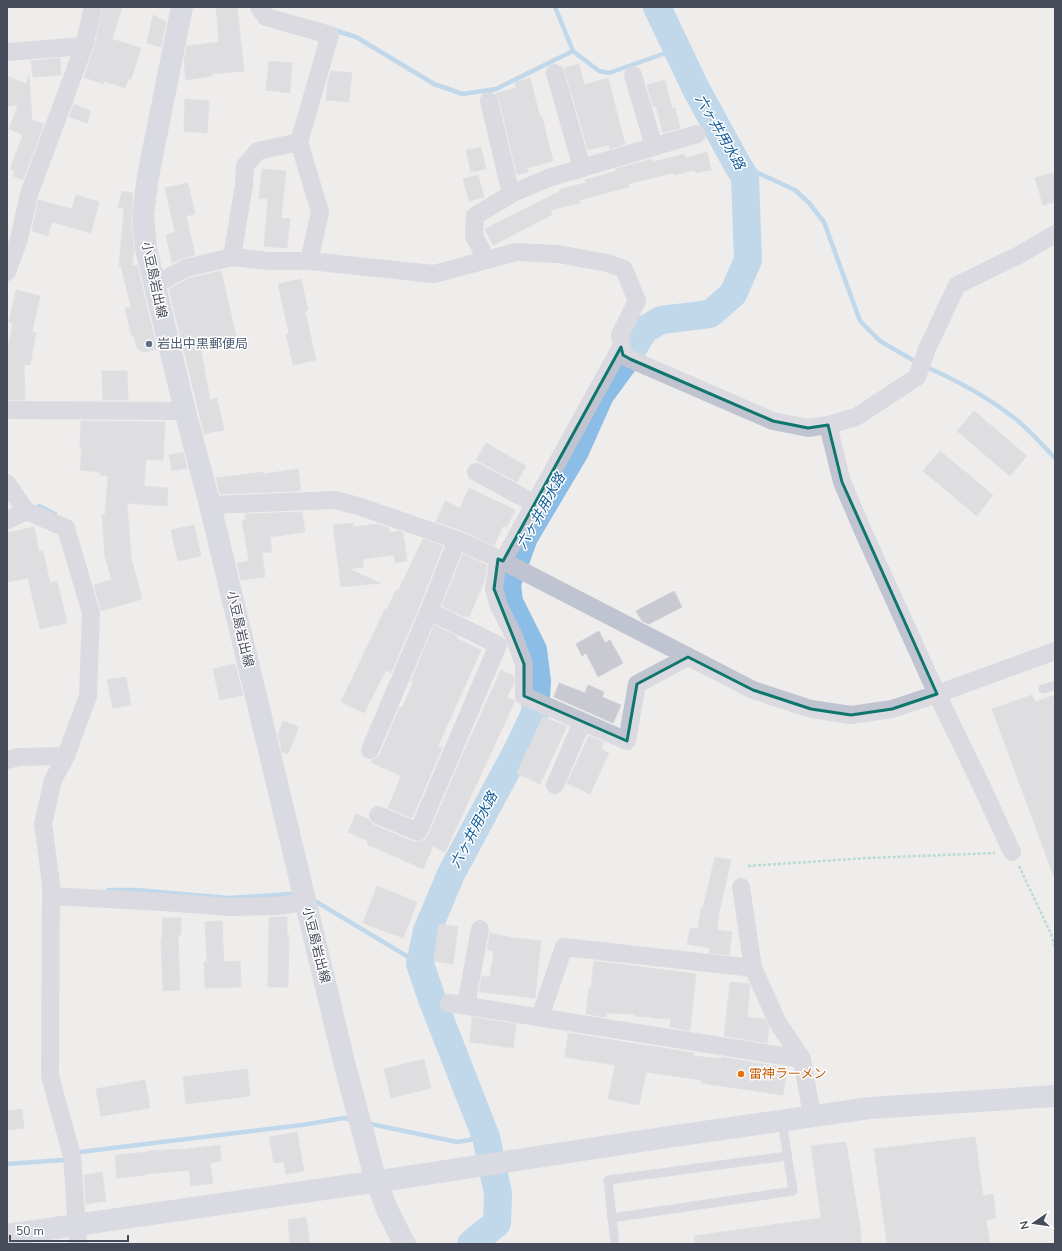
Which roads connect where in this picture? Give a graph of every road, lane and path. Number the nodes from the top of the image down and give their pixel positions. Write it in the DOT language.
graph roads {
  1 [pos="93,7"];
  2 [pos="182,7"];
  3 [pos="259,7"];
  4 [pos="84,46"];
  5 [pos="7,52"];
  6 [pos="555,73"];
  7 [pos="633,75"];
  8 [pos="489,101"];
  9 [pos="697,134"];
  10 [pos="299,142"];
  11 [pos="654,147"];
  12 [pos="582,168"];
  13 [pos="511,194"];
  14 [pos="1055,234"];
  15 [pos="232,257"];
  16 [pos="487,260"];
  17 [pos="309,261"];
  18 [pos="7,272"];
  19 [pos="154,285"];
  20 [pos="621,347"];
  21 [pos="7,410"];
  22 [pos="185,411"];
  23 [pos="828,425"];
  24 [pos="476,472"];
  25 [pos="7,483"];
  26 [pos="535,504"];
  27 [pos="210,505"];
  28 [pos="26,512"];
  29 [pos="7,520"];
  30 [pos="457,540"];
  31 [pos="507,563"];
  32 [pos="429,611"];
  33 [pos="1055,651"];
  34 [pos="688,657"];
  35 [pos="1055,685"];
  36 [pos="1043,689"];
  37 [pos="937,694"];
  38 [pos="582,722"];
  39 [pos="370,750"];
  40 [pos="66,756"];
  41 [pos="7,760"];
  42 [pos="555,785"];
  43 [pos="378,815"];
  44 [pos="1012,852"];
  45 [pos="748,866"];
  46 [pos="741,887"];
  47 [pos="51,896"];
  48 [pos="305,902"];
  49 [pos="480,929"];
  50 [pos="1055,948"];
  51 [pos="753,968"];
  52 [pos="540,1017"];
  53 [pos="802,1059"];
  54 [pos="1055,1096"];
  55 [pos="812,1116"];
  56 [pos="782,1121"];
  57 [pos="787,1156"];
  58 [pos="376,1181"];
  59 [pos="612,1218"];
  60 [pos="7,1235"];
  61 [pos="77,1235"];
  62 [pos="405,1244"];
  63 [pos="615,1244"];
  1 -- 4 [label="street"];
  2 -- 19 [label="main road, 小豆島岩出線"];
  3 -- 10 [label="street"];
  4 -- 5 [label="street"];
  4 -- 18 [label="street"];
  6 -- 12 [label="street"];
  7 -- 11 [label="street"];
  8 -- 13 [label="street"];
  9 -- 11 [label="street"];
  10 -- 15 [label="street"];
  10 -- 17 [label="street"];
  11 -- 12 [label="street"];
  12 -- 13 [label="street"];
  13 -- 16 [label="street"];
  14 -- 23 [label="street"];
  15 -- 17 [label="street"];
  15 -- 19 [label="street"];
  16 -- 17 [label="street"];
  16 -- 20 [label="street"];
  19 -- 22 [label="main road, 小豆島岩出線"];
  20 -- 23 [label="street"];
  20 -- 26 [label="street"];
  21 -- 22 [label="street"];
  22 -- 27 [label="main road, 小豆島岩出線"];
  23 -- 37 [label="street"];
  24 -- 26 [label="street"];
  25 -- 28 [label="street"];
  26 -- 31 [label="street"];
  27 -- 30 [label="street"];
  27 -- 48 [label="main road, 小豆島岩出線"];
  28 -- 29 [label="street"];
  28 -- 40 [label="street"];
  30 -- 31 [label="street"];
  30 -- 32 [label="street"];
  31 -- 34 [label="street"];
  31 -- 38 [label="street"];
  32 -- 39 [label="street"];
  32 -- 43 [label="street"];
  33 -- 37 [label="street"];
  34 -- 37 [label="street"];
  34 -- 38 [label="street"];
  35 -- 36 [label="lane"];
  37 -- 44 [label="street"];
  38 -- 42 [label="street"];
  40 -- 41 [label="street"];
  40 -- 47 [label="street"];
  44 -- 45 [label="path"];
  44 -- 50 [label="path"];
  46 -- 51 [label="street"];
  47 -- 48 [label="street"];
  47 -- 61 [label="street"];
  48 -- 58 [label="main road, 小豆島岩出線"];
  49 -- 52 [label="street"];
  51 -- 52 [label="street"];
  51 -- 53 [label="street"];
  52 -- 53 [label="street"];
  53 -- 55 [label="street"];
  54 -- 55 [label="main road"];
  55 -- 56 [label="main road"];
  56 -- 57 [label="lane"];
  56 -- 58 [label="main road"];
  57 -- 59 [label="lane"];
  57 -- 59 [label="lane"];
  58 -- 61 [label="main road"];
  58 -- 62 [label="main road, 小豆島岩出線"];
  59 -- 63 [label="lane"];
  60 -- 61 [label="main road"];
}
